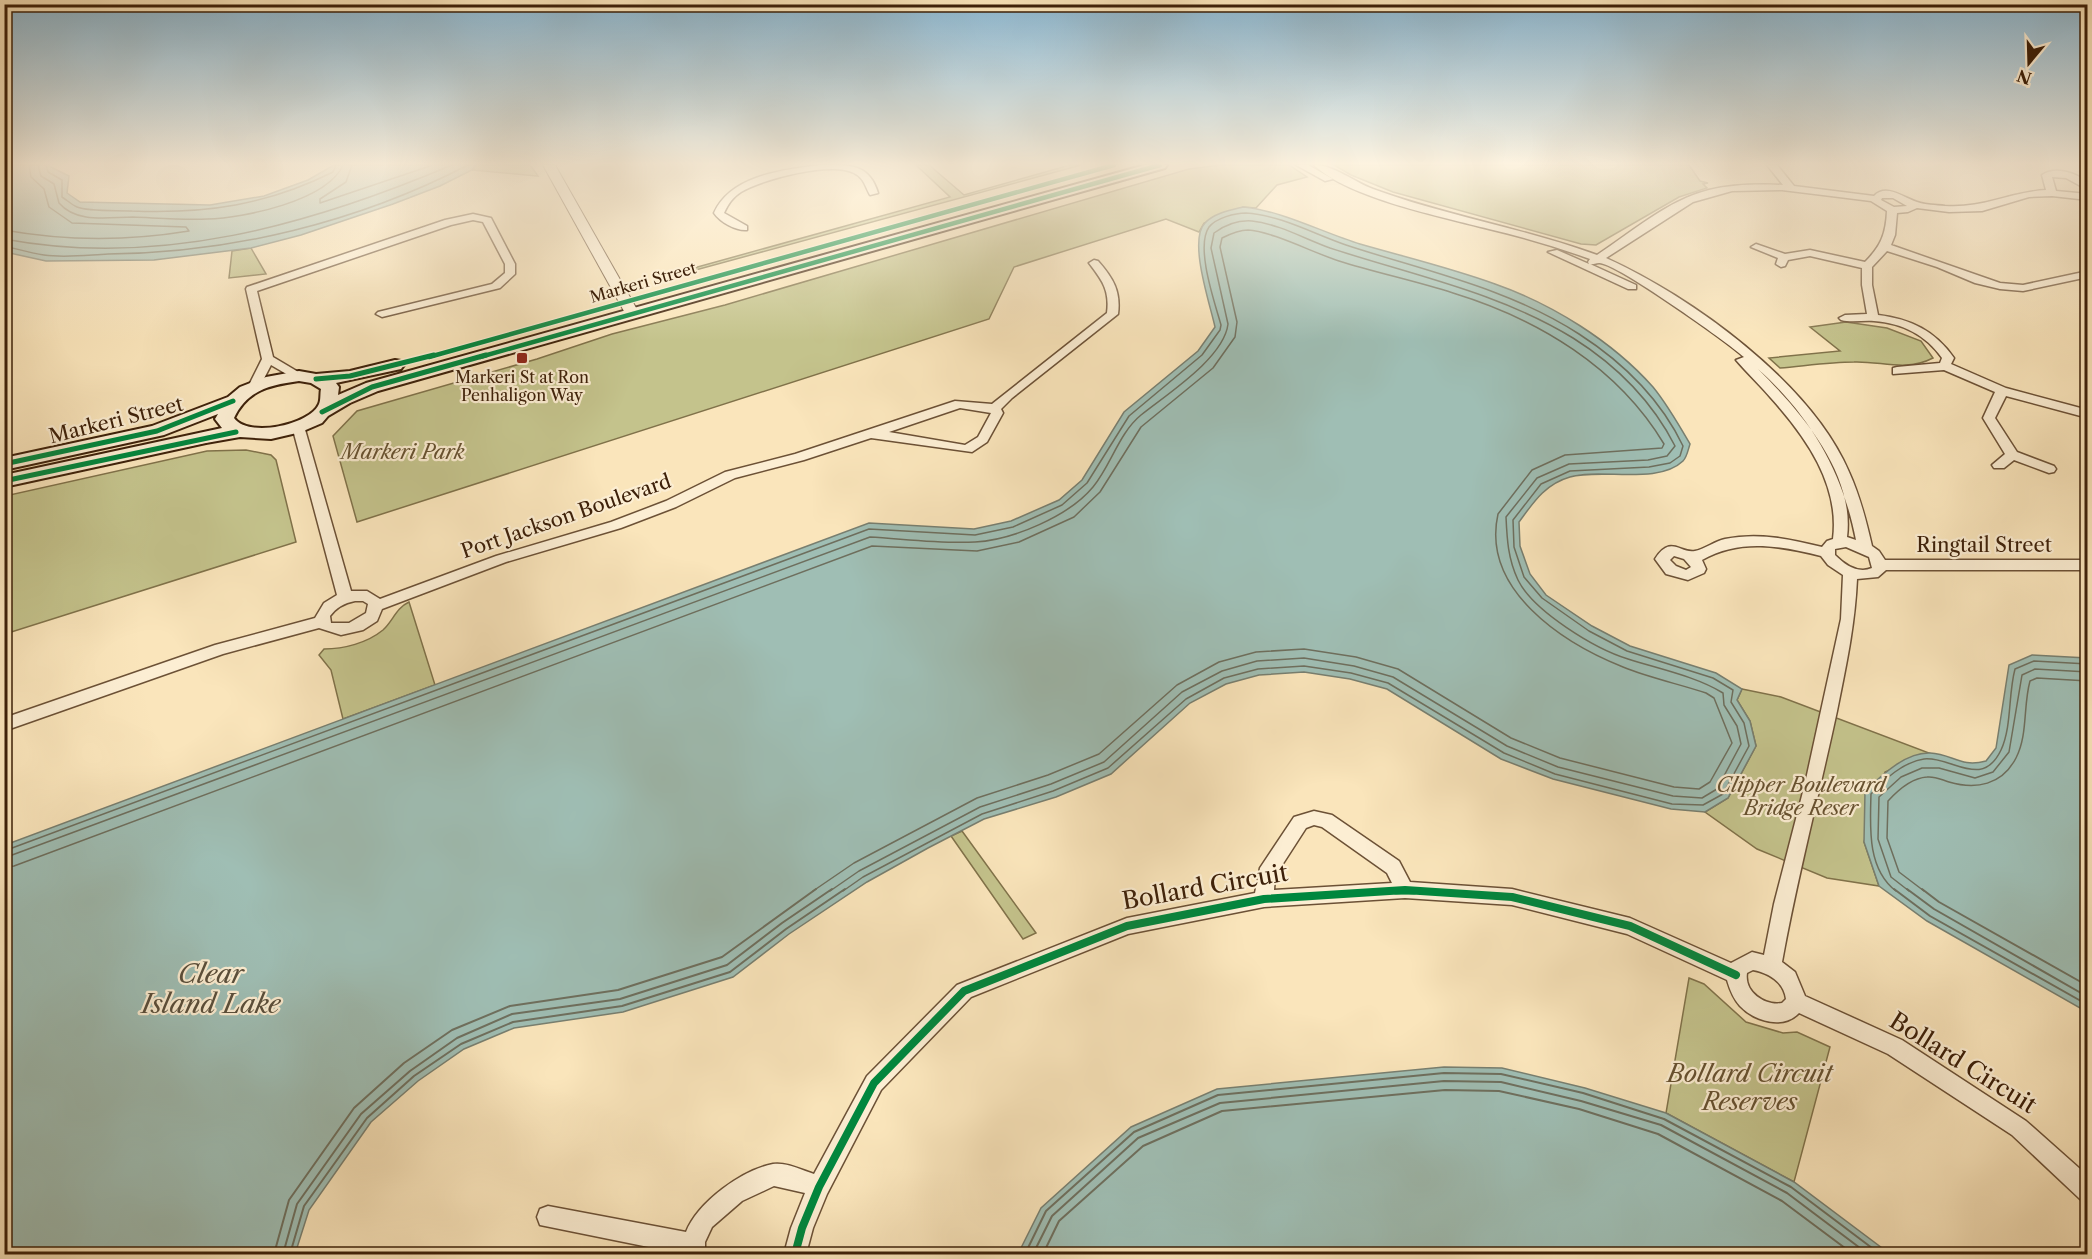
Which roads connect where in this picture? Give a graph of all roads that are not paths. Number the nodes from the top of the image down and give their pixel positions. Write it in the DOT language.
graph roads {
  1 [pos="444,224"];
  2 [pos="488,224"];
  3 [pos="582,224"];
  4 [pos="735,224"];
  5 [pos="913,224"];
  6 [pos="941,224"];
  7 [pos="1465,224"];
  8 [pos="1484,224"];
  9 [pos="1653,224"];
  10 [pos="1891,224"];
  11 [pos="743,228"];
  12 [pos="1756,247"];
  13 [pos="1887,247"];
  14 [pos="1598,259"];
  15 [pos="1094,263"];
  16 [pos="1867,266"];
  17 [pos="1584,267"];
  18 [pos="2088,274"];
  19 [pos="629,307"];
  20 [pos="382,314"];
  21 [pos="1873,316"];
  22 [pos="1845,318"];
  23 [pos="268,359"];
  24 [pos="1945,366"];
  25 [pos="1898,371"];
  26 [pos="308,378"];
  27 [pos="254,387"];
  28 [pos="2002,391"];
  29 [pos="233,401"];
  30 [pos="995,408"];
  31 [pos="322,412"];
  32 [pos="2088,414"];
  33 [pos="298,426"];
  34 [pos="237,432"];
  35 [pos="872,434"];
  36 [pos="2012,455"];
  37 [pos="4,464"];
  38 [pos="1999,465"];
  39 [pos="2049,469"];
  40 [pos="4,481"];
  41 [pos="1839,543"];
  42 [pos="1865,548"];
  43 [pos="1827,553"];
  44 [pos="1694,558"];
  45 [pos="1880,565"];
  46 [pos="2088,565"];
  47 [pos="1850,572"];
  48 [pos="345,597"];
  49 [pos="376,606"];
  50 [pos="322,622"];
  51 [pos="4,725"];
  52 [pos="1405,890"];
  53 [pos="1264,899"];
  54 [pos="1772,966"];
  55 [pos="1736,975"];
  56 [pos="1796,1002"];
  57 [pos="819,1187"];
  58 [pos="2088,1191"];
  59 [pos="548,1218"];
  60 [pos="693,1249"];
  61 [pos="795,1254"];
  1 -- 23 [label="street"];
  2 -- 20 [label="street"];
  3 -- 19 [label="street"];
  4 -- 11 [label="street"];
  5 -- 19 [label="main road, Markeri Street"];
  6 -- 19 [label="main road, Markeri Street"];
  7 -- 17 [label="street"];
  8 -- 14 [label="street"];
  9 -- 14 [label="street"];
  10 -- 13 [label="street"];
  12 -- 16 [label="street"];
  13 -- 16 [label="street"];
  13 -- 18 [label="street"];
  14 -- 17 [label="street"];
  14 -- 42 [label="street"];
  15 -- 30 [label="street, Port Jackson Boulevard"];
  16 -- 21 [label="street"];
  17 -- 41 [label="street"];
  19 -- 26 [label="main road, Markeri Street"];
  19 -- 31 [label="main road, Markeri Street"];
  21 -- 22 [label="street"];
  21 -- 24 [label="street"];
  23 -- 26 [label="street"];
  23 -- 27 [label="street"];
  24 -- 25 [label="street"];
  24 -- 28 [label="street"];
  26 -- 27 [label="main road, Markeri Street"];
  26 -- 31 [label="main road"];
  27 -- 29 [label="main road, Markeri Street"];
  28 -- 32 [label="street"];
  28 -- 36 [label="street"];
  29 -- 34 [label="main road"];
  29 -- 37 [label="main road, Markeri Street"];
  30 -- 35 [label="street, Port Jackson Boulevard"];
  30 -- 35 [label="street, Port Jackson Boulevard"];
  31 -- 33 [label="main road, Markeri Street"];
  33 -- 34 [label="main road, Markeri Street"];
  33 -- 48 [label="street"];
  34 -- 40 [label="main road, Markeri Street"];
  35 -- 49 [label="street, Port Jackson Boulevard"];
  36 -- 38 [label="street"];
  36 -- 39 [label="street"];
  41 -- 42 [label="street"];
  41 -- 43 [label="street"];
  42 -- 45 [label="street"];
  43 -- 44 [label="street"];
  43 -- 47 [label="street"];
  45 -- 46 [label="street, Ringtail Street"];
  45 -- 47 [label="street, Ringtail Street"];
  47 -- 54 [label="street"];
  48 -- 49 [label="street"];
  48 -- 50 [label="street"];
  49 -- 50 [label="street"];
  50 -- 51 [label="street"];
  52 -- 53 [label="street, Bollard Circuit"];
  52 -- 53 [label="street"];
  52 -- 55 [label="street, Bollard Circuit"];
  53 -- 57 [label="street, Bollard Circuit"];
  54 -- 55 [label="street"];
  54 -- 56 [label="street"];
  55 -- 56 [label="street"];
  56 -- 58 [label="street, Bollard Circuit"];
  57 -- 60 [label="street"];
  57 -- 61 [label="street, Bollard Circuit"];
  59 -- 60 [label="street"];
}
